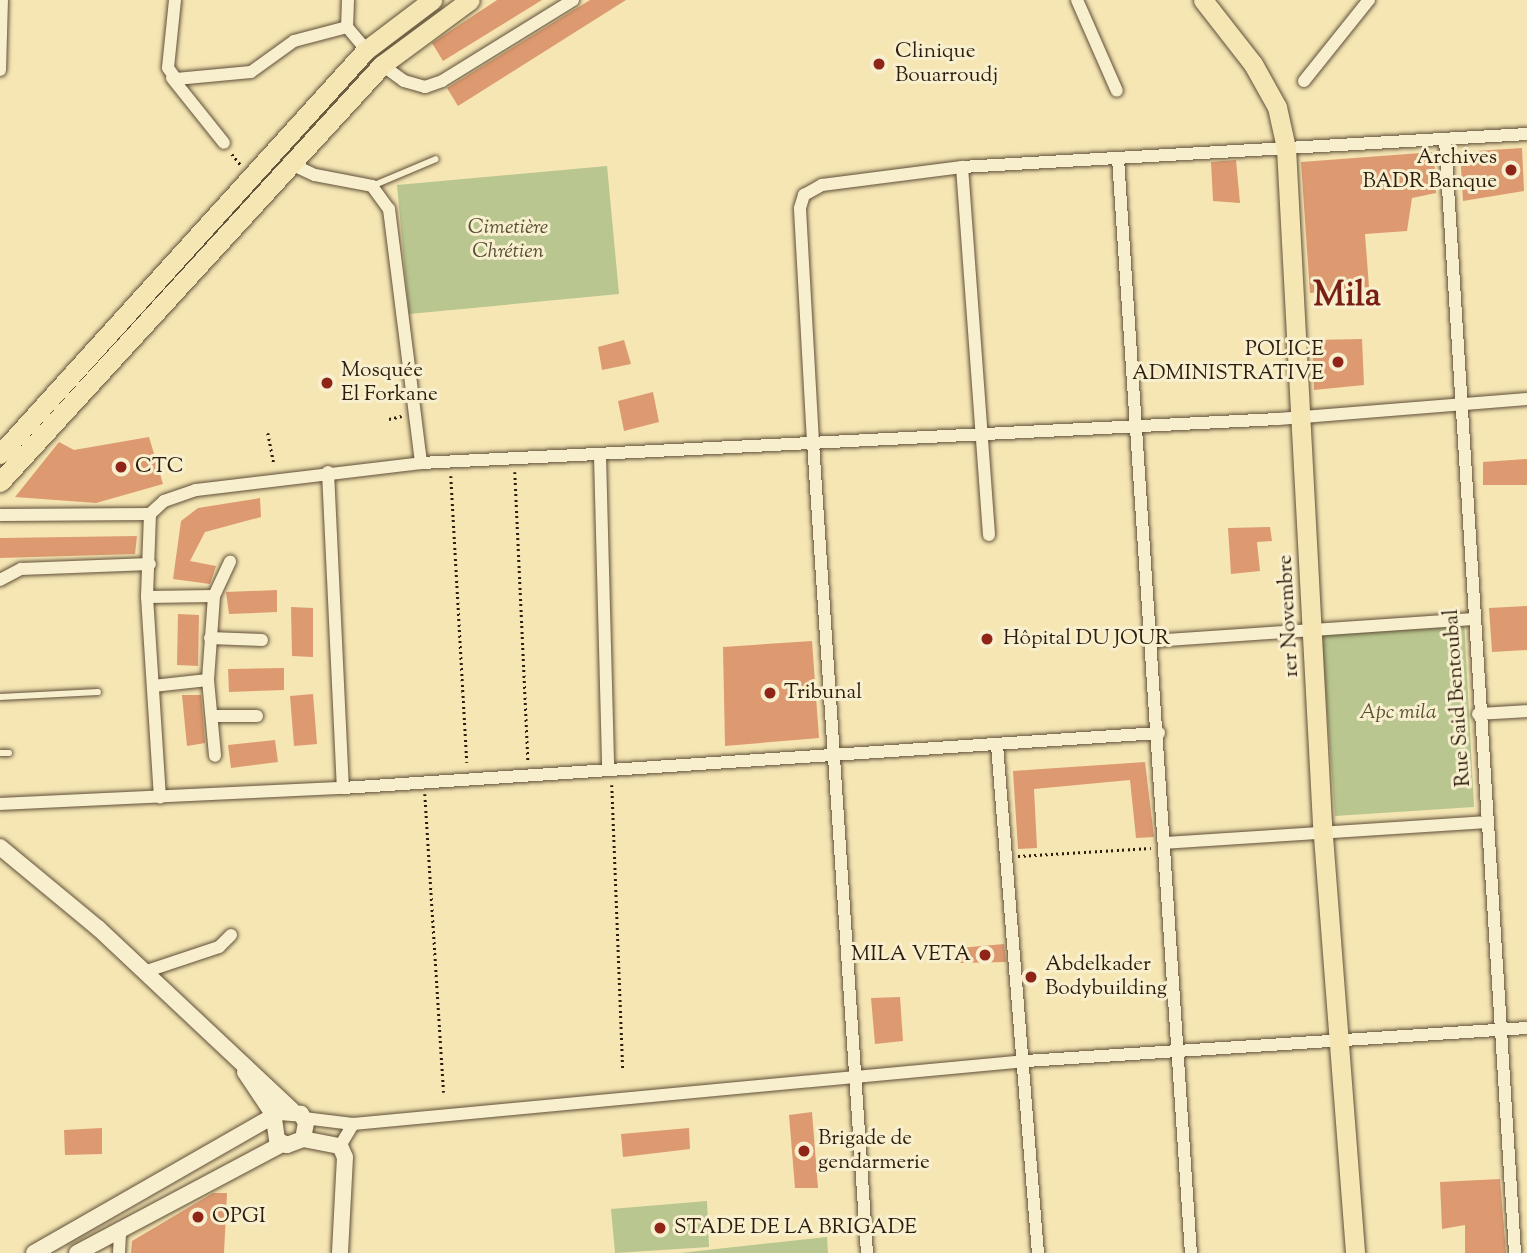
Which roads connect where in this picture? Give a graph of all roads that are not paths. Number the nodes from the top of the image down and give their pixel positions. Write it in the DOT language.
graph roads {
  1 [pos="2,0"];
  2 [pos="175,0"];
  3 [pos="348,0"];
  4 [pos="432,0"];
  5 [pos="470,0"];
  6 [pos="573,0"];
  7 [pos="1077,0"];
  8 [pos="1203,0"];
  9 [pos="1369,0"];
  10 [pos="347,27"];
  11 [pos="366,50"];
  12 [pos="382,65"];
  13 [pos="0,70"];
  14 [pos="172,78"];
  15 [pos="1304,81"];
  16 [pos="1117,91"];
  17 [pos="1527,134"];
  18 [pos="1445,140"];
  19 [pos="224,143"];
  20 [pos="1286,148"];
  21 [pos="1118,158"];
  22 [pos="436,159"];
  23 [pos="291,164"];
  24 [pos="962,167"];
  25 [pos="372,186"];
  26 [pos="1527,399"];
  27 [pos="1458,402"];
  28 [pos="1300,417"];
  29 [pos="1136,426"];
  30 [pos="982,433"];
  31 [pos="813,442"];
  32 [pos="0,454"];
  33 [pos="600,456"];
  34 [pos="421,463"];
  35 [pos="328,472"];
  36 [pos="0,482"];
  37 [pos="150,514"];
  38 [pos="1,515"];
  39 [pos="989,535"];
  40 [pos="230,561"];
  41 [pos="150,564"];
  42 [pos="0,580"];
  43 [pos="214,596"];
  44 [pos="147,597"];
  45 [pos="1471,619"];
  46 [pos="1312,629"];
  47 [pos="209,638"];
  48 [pos="262,639"];
  49 [pos="1151,640"];
  50 [pos="208,680"];
  51 [pos="153,686"];
  52 [pos="98,692"];
  53 [pos="0,697"];
  54 [pos="1527,711"];
  55 [pos="1478,714"];
  56 [pos="213,716"];
  57 [pos="257,716"];
  58 [pos="1159,733"];
  59 [pos="998,745"];
  60 [pos="0,753"];
  61 [pos="9,753"];
  62 [pos="835,753"];
  63 [pos="215,756"];
  64 [pos="608,769"];
  65 [pos="343,788"];
  66 [pos="160,798"];
  67 [pos="0,804"];
  68 [pos="1485,822"];
  69 [pos="1323,833"];
  70 [pos="1164,845"];
  71 [pos="0,847"];
  72 [pos="231,935"];
  73 [pos="144,972"];
  74 [pos="1527,1028"];
  75 [pos="1500,1030"];
  76 [pos="1340,1040"];
  77 [pos="1180,1050"];
  78 [pos="234,1055"];
  79 [pos="1026,1061"];
  80 [pos="853,1078"];
  81 [pos="298,1114"];
  82 [pos="274,1117"];
  83 [pos="353,1124"];
  84 [pos="303,1139"];
  85 [pos="282,1144"];
  86 [pos="340,1146"];
  87 [pos="120,1231"];
  88 [pos="34,1253"];
  89 [pos="77,1253"];
  90 [pos="119,1253"];
  91 [pos="340,1253"];
  92 [pos="867,1253"];
  93 [pos="1038,1253"];
  94 [pos="1191,1253"];
  95 [pos="1355,1253"];
  96 [pos="1515,1253"];
  1 -- 13 [label="street"];
  2 -- 14 [label="street"];
  3 -- 10 [label="street"];
  4 -- 11 [label="main road"];
  5 -- 12 [label="main road"];
  6 -- 12 [label="street"];
  7 -- 16 [label="street"];
  8 -- 20 [label="main road, 1er Novembre"];
  9 -- 15 [label="street"];
  10 -- 11 [label="street"];
  10 -- 14 [label="street"];
  11 -- 32 [label="main road"];
  12 -- 23 [label="main road"];
  14 -- 19 [label="street"];
  17 -- 18 [label="street"];
  18 -- 20 [label="street"];
  18 -- 27 [label="street, Rue Said Bentoubal"];
  20 -- 21 [label="street"];
  20 -- 28 [label="main road, 1er Novembre"];
  21 -- 24 [label="street"];
  21 -- 29 [label="street"];
  22 -- 25 [label="lane"];
  23 -- 25 [label="street"];
  23 -- 36 [label="main road"];
  24 -- 30 [label="street"];
  24 -- 31 [label="street"];
  25 -- 34 [label="street"];
  26 -- 27 [label="street"];
  27 -- 28 [label="street"];
  27 -- 45 [label="street, Rue Said Bentoubal"];
  28 -- 29 [label="street"];
  28 -- 46 [label="main road, 1er Novembre"];
  29 -- 30 [label="street"];
  29 -- 49 [label="street"];
  30 -- 31 [label="street"];
  30 -- 39 [label="street"];
  31 -- 33 [label="street"];
  31 -- 62 [label="street"];
  33 -- 34 [label="street"];
  33 -- 64 [label="street"];
  34 -- 35 [label="street"];
  35 -- 37 [label="street"];
  35 -- 65 [label="street"];
  37 -- 38 [label="street"];
  37 -- 41 [label="street"];
  40 -- 43 [label="street"];
  41 -- 42 [label="street"];
  41 -- 44 [label="street"];
  43 -- 44 [label="street"];
  43 -- 47 [label="street"];
  44 -- 51 [label="street"];
  45 -- 46 [label="street"];
  45 -- 55 [label="street, Rue Said Bentoubal"];
  46 -- 49 [label="street"];
  46 -- 69 [label="main road, 1er Novembre"];
  47 -- 48 [label="street"];
  47 -- 50 [label="street"];
  49 -- 58 [label="street"];
  50 -- 51 [label="street"];
  50 -- 56 [label="street"];
  51 -- 66 [label="street"];
  52 -- 53 [label="lane"];
  54 -- 55 [label="street"];
  55 -- 68 [label="street, Rue Said Bentoubal"];
  56 -- 57 [label="street"];
  56 -- 63 [label="street"];
  58 -- 59 [label="street"];
  58 -- 70 [label="street"];
  59 -- 62 [label="street"];
  59 -- 79 [label="street"];
  60 -- 61 [label="lane"];
  62 -- 64 [label="street"];
  62 -- 80 [label="street"];
  64 -- 65 [label="street"];
  65 -- 66 [label="street"];
  66 -- 67 [label="street"];
  68 -- 69 [label="street"];
  68 -- 75 [label="street, Rue Said Bentoubal"];
  69 -- 70 [label="street"];
  69 -- 76 [label="main road, 1er Novembre"];
  70 -- 77 [label="street"];
  71 -- 73 [label="main road"];
  72 -- 73 [label="street"];
  73 -- 78 [label="main road"];
  74 -- 75 [label="street"];
  75 -- 76 [label="street"];
  75 -- 96 [label="street, Rue Said Bentoubal"];
  76 -- 77 [label="street"];
  76 -- 95 [label="main road, 1er Novembre"];
  77 -- 79 [label="street"];
  77 -- 94 [label="street"];
  78 -- 81 [label="main road"];
  78 -- 82 [label="main road"];
  79 -- 80 [label="street"];
  79 -- 93 [label="street"];
  80 -- 83 [label="street"];
  80 -- 92 [label="street"];
  81 -- 82 [label="main road"];
  81 -- 83 [label="street"];
  81 -- 84 [label="main road"];
  82 -- 85 [label="main road"];
  82 -- 88 [label="main road"];
  83 -- 86 [label="street"];
  84 -- 85 [label="main road"];
  84 -- 86 [label="main road"];
  85 -- 87 [label="main road"];
  86 -- 91 [label="main road"];
  87 -- 89 [label="main road"];
  87 -- 90 [label="street"];
}
